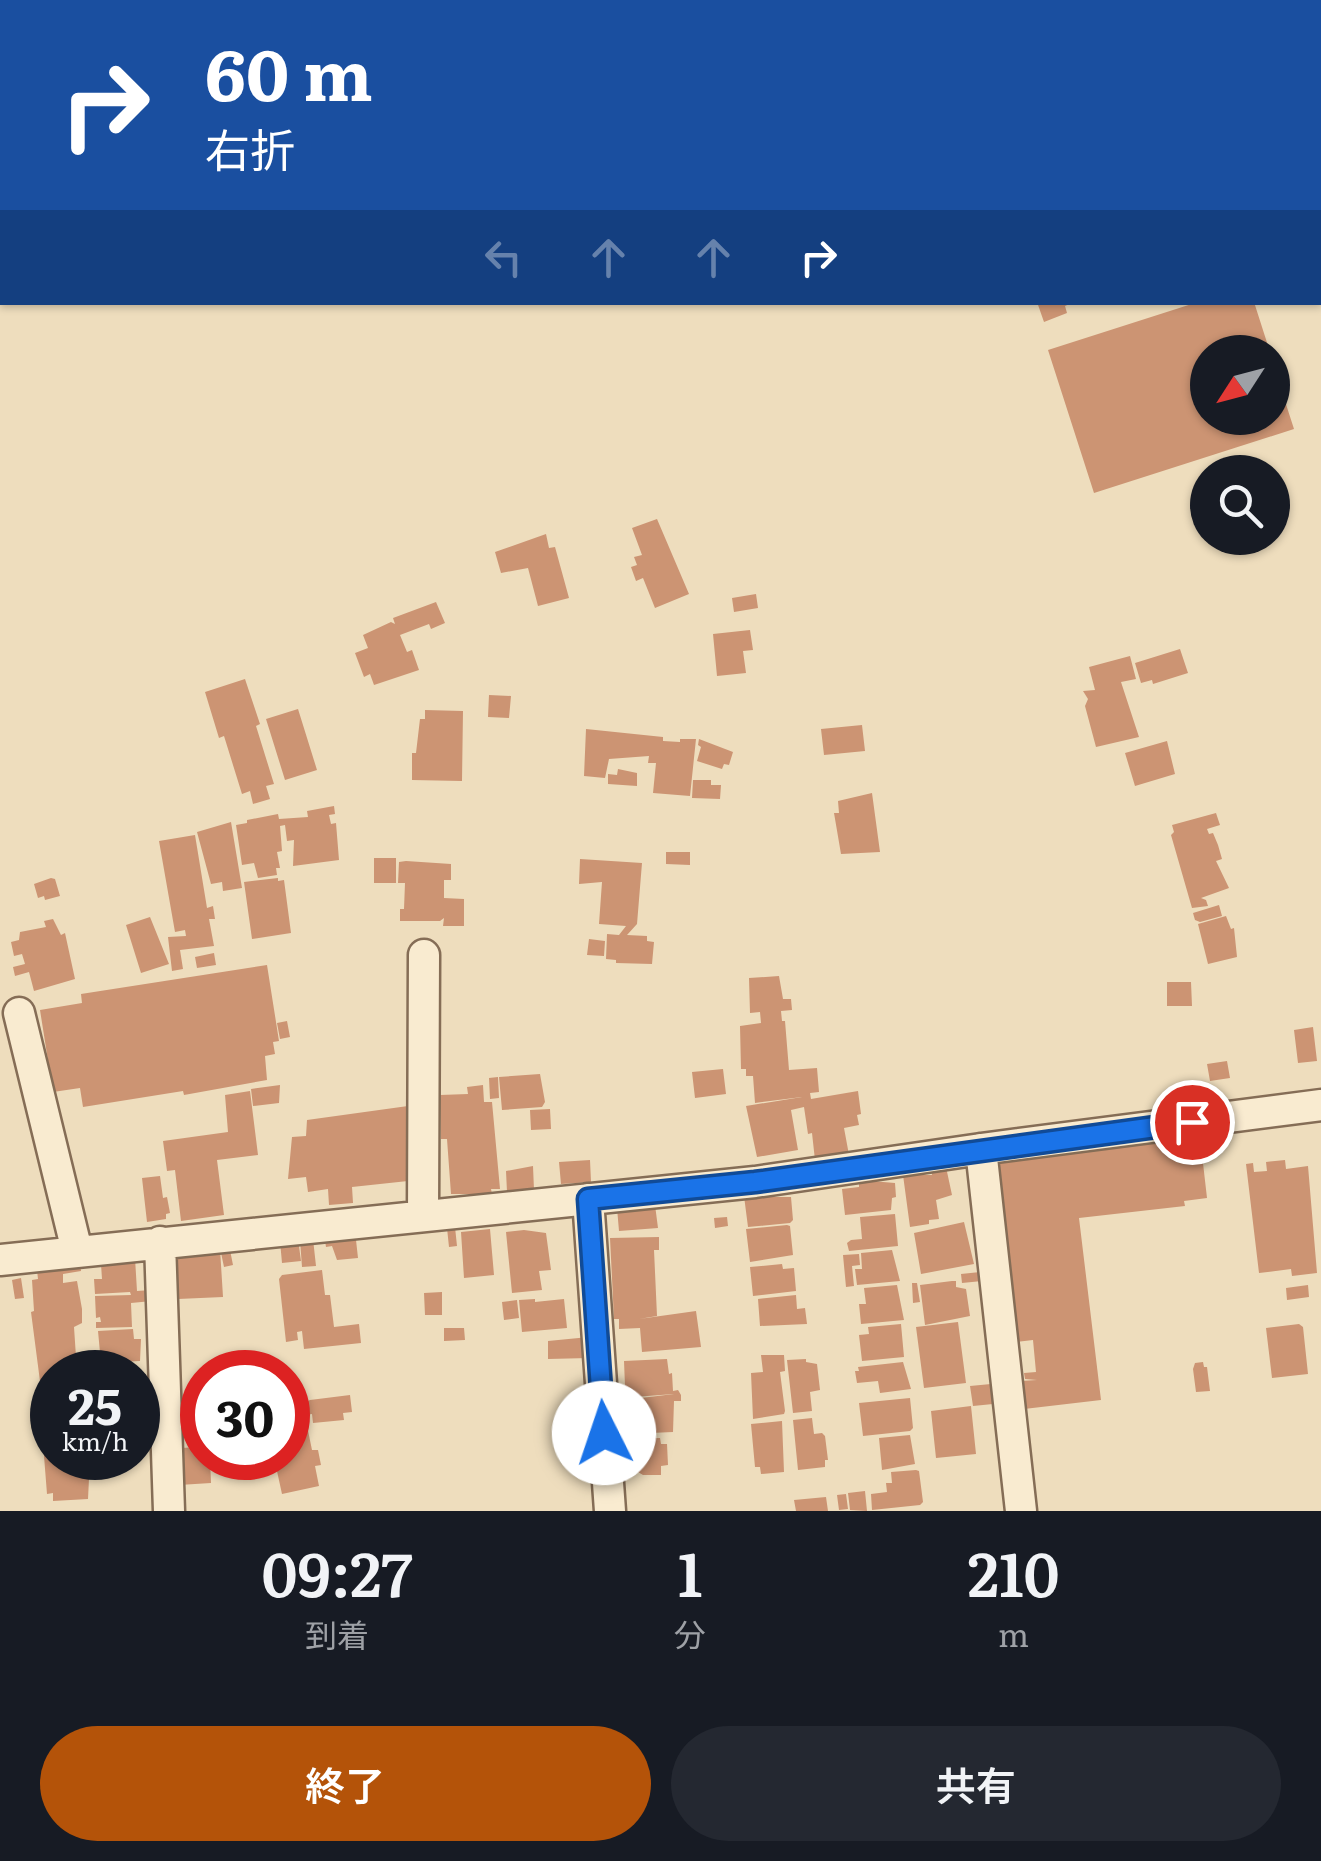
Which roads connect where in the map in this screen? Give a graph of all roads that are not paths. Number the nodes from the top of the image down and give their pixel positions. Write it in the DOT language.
graph roads {
  1 [pos="424,955"];
  2 [pos="19,1013"];
  3 [pos="1321,1105"];
  4 [pos="981,1148"];
  5 [pos="588,1199"];
  6 [pos="423,1216"];
  7 [pos="160,1242"];
  8 [pos="77,1251"];
  9 [pos="0,1260"];
  10 [pos="170,1511"];
  11 [pos="610,1511"];
  12 [pos="1021,1511"];
  1 -- 6 [label="street"];
  2 -- 8 [label="street"];
  3 -- 4 [label="street"];
  4 -- 5 [label="street"];
  4 -- 12 [label="street"];
  5 -- 6 [label="street"];
  5 -- 11 [label="street"];
  6 -- 7 [label="street"];
  7 -- 8 [label="street"];
  7 -- 10 [label="street"];
  8 -- 9 [label="street"];
}
